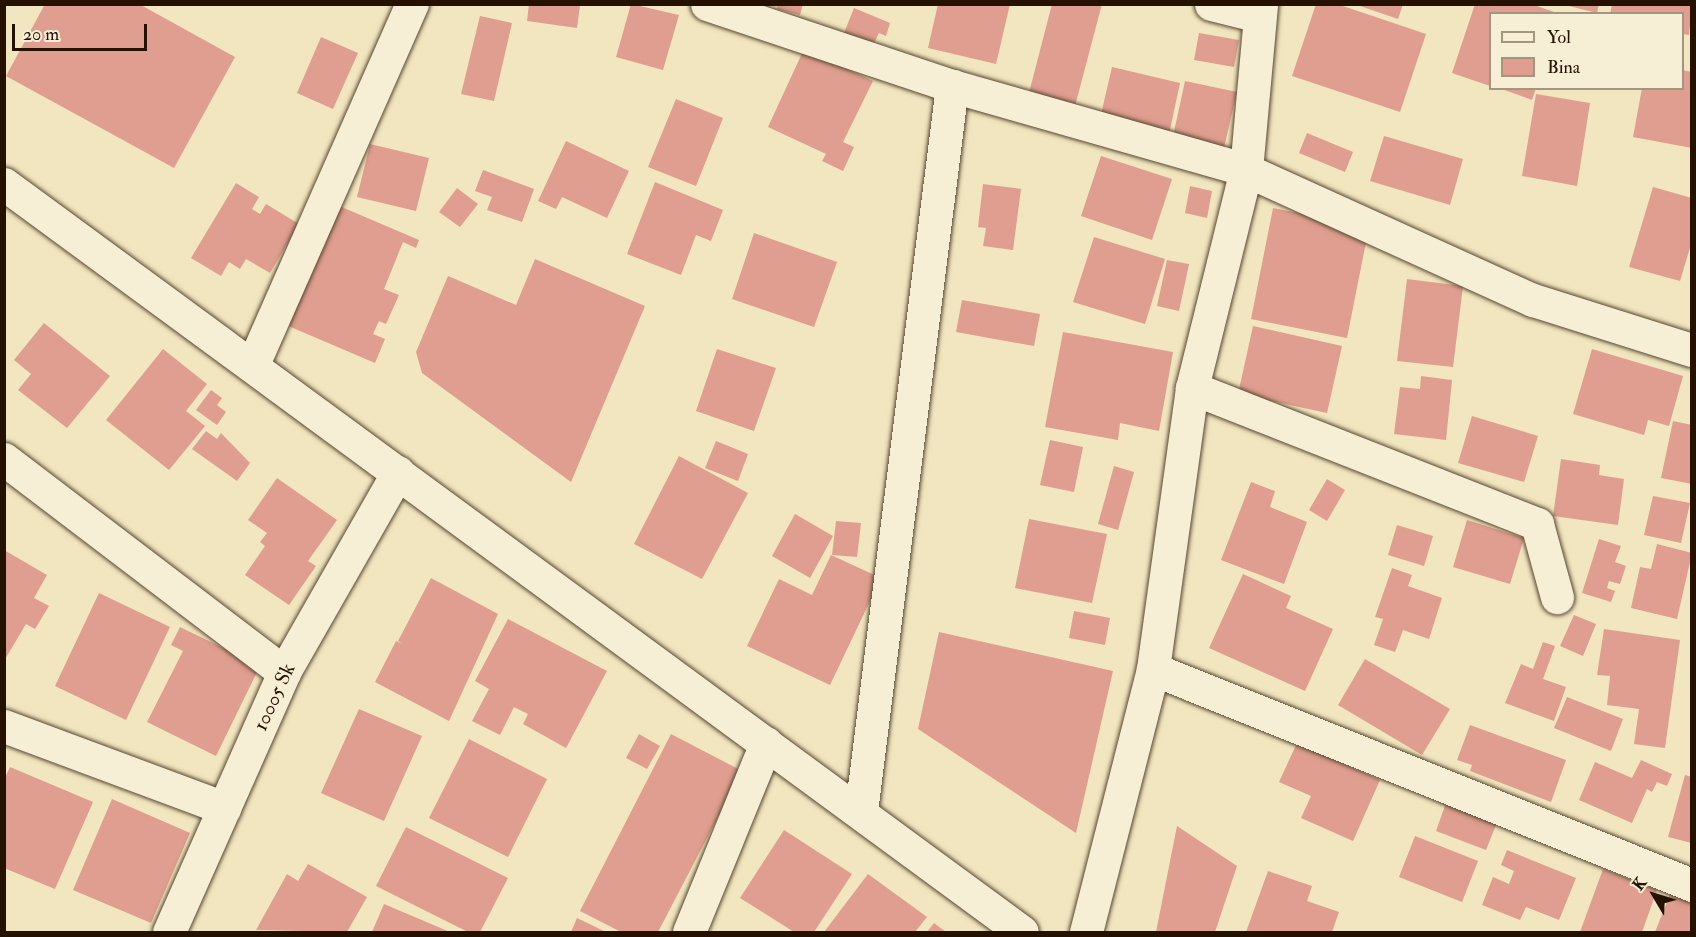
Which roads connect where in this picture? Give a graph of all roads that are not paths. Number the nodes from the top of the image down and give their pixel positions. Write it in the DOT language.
graph roads {
  1 [pos="411,4"];
  2 [pos="707,4"];
  3 [pos="1211,4"];
  4 [pos="1260,10"];
  5 [pos="952,86"];
  6 [pos="1246,170"];
  7 [pos="4,184"];
  8 [pos="1692,350"];
  9 [pos="253,364"];
  10 [pos="1192,388"];
  11 [pos="4,459"];
  12 [pos="398,472"];
  13 [pos="1557,597"];
  14 [pos="1153,669"];
  15 [pos="284,672"];
  16 [pos="4,726"];
  17 [pos="766,743"];
  18 [pos="224,808"];
  19 [pos="861,812"];
  20 [pos="1692,885"];
  21 [pos="169,933"];
  22 [pos="689,933"];
  23 [pos="1022,933"];
  24 [pos="1086,933"];
  1 -- 9 [label="street"];
  2 -- 5 [label="street"];
  3 -- 4 [label="street"];
  4 -- 6 [label="street"];
  5 -- 6 [label="street"];
  5 -- 19 [label="street"];
  6 -- 8 [label="street"];
  6 -- 10 [label="street"];
  7 -- 9 [label="street"];
  9 -- 12 [label="street"];
  10 -- 13 [label="street"];
  10 -- 14 [label="street"];
  11 -- 15 [label="street"];
  12 -- 15 [label="street, 10005 Sk"];
  12 -- 17 [label="street"];
  14 -- 20 [label="street"];
  14 -- 24 [label="street"];
  15 -- 18 [label="street, 10005 Sk"];
  16 -- 18 [label="street"];
  17 -- 19 [label="street"];
  17 -- 22 [label="street"];
  18 -- 21 [label="street, 10005 Sk"];
  19 -- 23 [label="street"];
}
